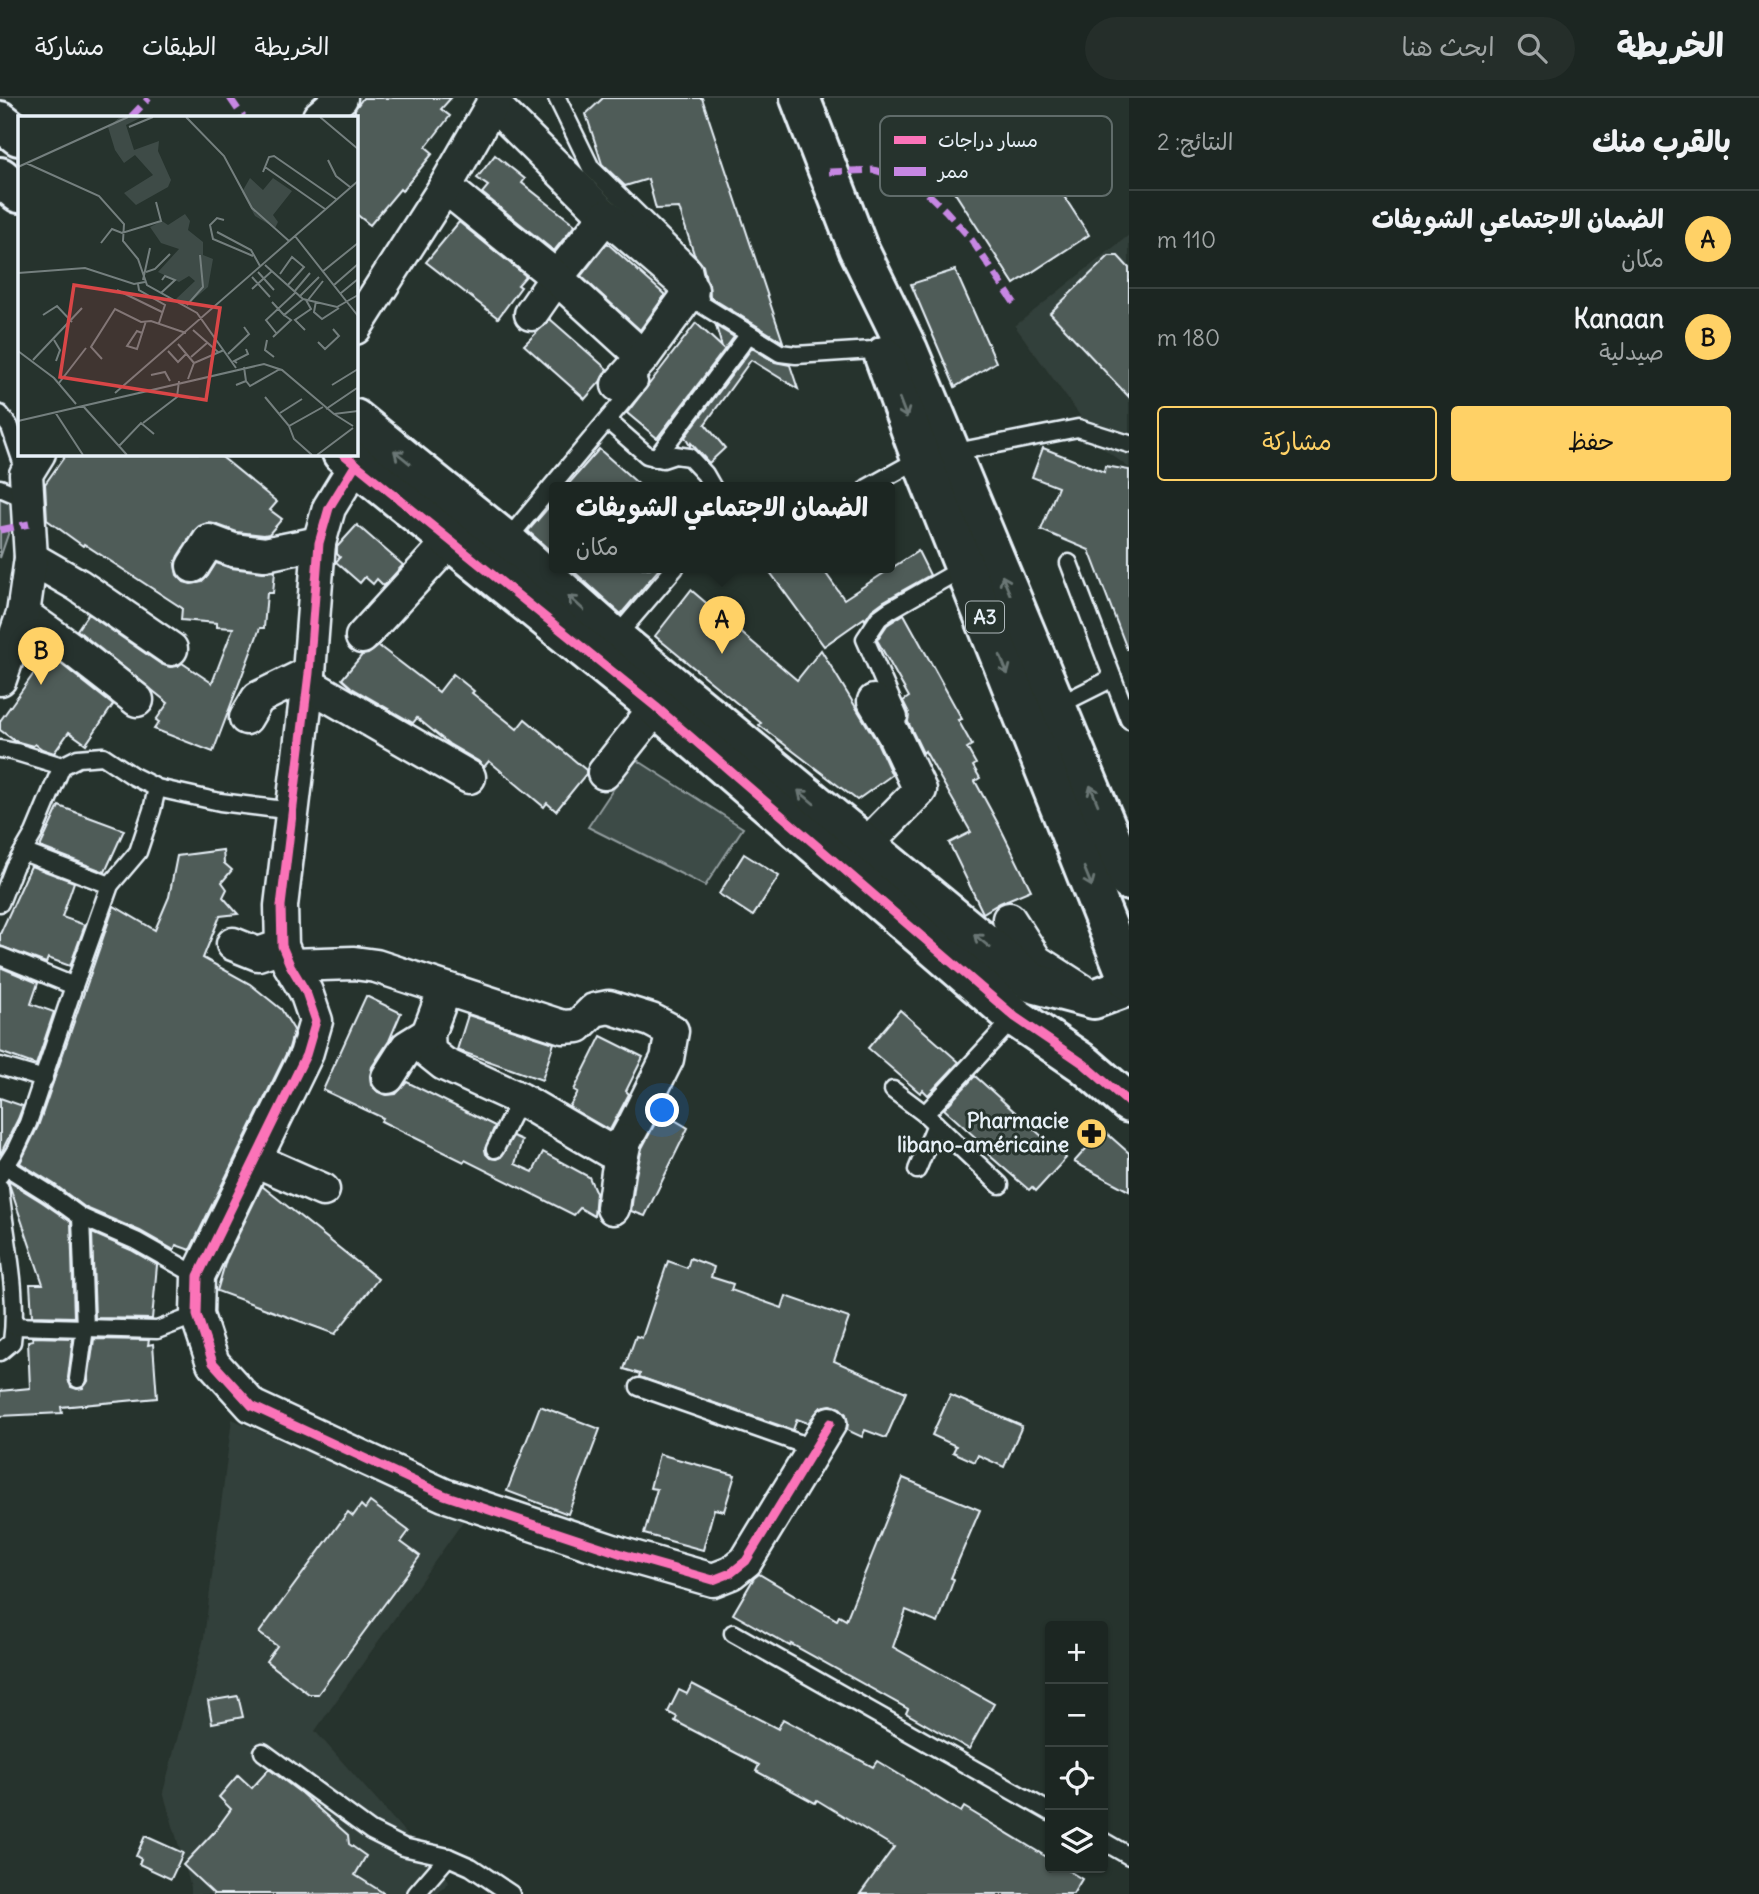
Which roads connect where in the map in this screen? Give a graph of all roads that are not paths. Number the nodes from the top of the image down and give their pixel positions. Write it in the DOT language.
graph roads {
  1 [pos="341,98"];
  2 [pos="556,98"];
  3 [pos="800,98"];
  4 [pos="495,101"];
  5 [pos="320,116"];
  6 [pos="0,121"];
  7 [pos="18,135"];
  8 [pos="0,177"];
  9 [pos="445,187"];
  10 [pos="18,192"];
  11 [pos="18,193"];
  12 [pos="0,197"];
  13 [pos="606,216"];
  14 [pos="556,278"];
  15 [pos="701,304"];
  16 [pos="531,314"];
  17 [pos="357,325"];
  18 [pos="749,334"];
  19 [pos="894,350"];
  20 [pos="643,357"];
  21 [pos="618,384"];
  22 [pos="0,415"];
  23 [pos="357,421"];
  24 [pos="608,421"];
  25 [pos="1129,444"];
  26 [pos="936,455"];
  27 [pos="656,457"];
  28 [pos="349,459"];
  29 [pos="23,479"];
  30 [pos="556,482"];
  31 [pos="710,482"];
  32 [pos="880,482"];
  33 [pos="549,490"];
  34 [pos="450,541"];
  35 [pos="506,541"];
  36 [pos="319,543"];
  37 [pos="30,546"];
  38 [pos="1069,564"];
  39 [pos="193,566"];
  40 [pos="965,567"];
  41 [pos="671,573"];
  42 [pos="23,614"];
  43 [pos="168,635"];
  44 [pos="362,637"];
  45 [pos="615,638"];
  46 [pos="1113,678"];
  47 [pos="0,679"];
  48 [pos="309,679"];
  49 [pos="137,699"];
  50 [pos="874,701"];
  51 [pos="1057,706"];
  52 [pos="656,707"];
  53 [pos="246,718"];
  54 [pos="1129,720"];
  55 [pos="0,749"];
  56 [pos="62,766"];
  57 [pos="604,773"];
  58 [pos="469,777"];
  59 [pos="157,788"];
  60 [pos="935,800"];
  61 [pos="293,811"];
  62 [pos="865,846"];
  63 [pos="23,852"];
  64 [pos="4,879"];
  65 [pos="1129,881"];
  66 [pos="110,885"];
  67 [pos="0,904"];
  68 [pos="1009,919"];
  69 [pos="233,944"];
  70 [pos="286,955"];
  71 [pos="0,956"];
  72 [pos="1129,983"];
  73 [pos="74,986"];
  74 [pos="445,989"];
  75 [pos="1094,999"];
  76 [pos="1015,1017"];
  77 [pos="428,1034"];
  78 [pos="0,1066"];
  79 [pos="388,1077"];
  80 [pos="44,1079"];
  81 [pos="893,1090"];
  82 [pos="520,1099"];
  83 [pos="1129,1102"];
  84 [pos="930,1119"];
  85 [pos="625,1141"];
  86 [pos="495,1149"];
  87 [pos="254,1160"];
  88 [pos="917,1170"];
  89 [pos="3,1171"];
  90 [pos="1000,1185"];
  91 [pos="0,1188"];
  92 [pos="323,1190"];
  93 [pos="613,1208"];
  94 [pos="81,1217"];
  95 [pos="2,1228"];
  96 [pos="198,1276"];
  97 [pos="197,1315"];
  98 [pos="14,1326"];
  99 [pos="85,1328"];
  100 [pos="0,1352"];
  101 [pos="78,1379"];
  102 [pos="639,1387"];
  103 [pos="823,1436"];
  104 [pos="733,1633"];
  105 [pos="262,1752"];
  106 [pos="1046,1810"];
  107 [pos="1108,1845"];
  108 [pos="1129,1856"];
  109 [pos="448,1857"];
  110 [pos="416,1894"];
  111 [pos="511,1894"];
  1 -- 5 [label="street"];
  2 -- 15 [label="lane"];
  3 -- 19 [label="main road, A3"];
  4 -- 9 [label="street"];
  4 -- 13 [label="street"];
  6 -- 7 [label="main road"];
  8 -- 10 [label="main road"];
  9 -- 14 [label="street"];
  9 -- 17 [label="street"];
  11 -- 12 [label="street"];
  13 -- 14 [label="street"];
  13 -- 20 [label="street"];
  14 -- 16 [label="street"];
  14 -- 20 [label="street"];
  15 -- 18 [label="lane"];
  15 -- 24 [label="lane"];
  18 -- 19 [label="lane"];
  18 -- 27 [label="lane"];
  19 -- 26 [label="main road, A3"];
  20 -- 21 [label="street"];
  22 -- 29 [label="lane"];
  35 -- 23 [label="main road, one-way"];
  24 -- 27 [label="lane"];
  24 -- 30 [label="lane"];
  25 -- 26 [label="lane"];
  26 -- 32 [label="lane"];
  26 -- 40 [label="main road, A3"];
  51 -- 26 [label="main road, A3, one-way"];
  27 -- 31 [label="lane"];
  28 -- 34 [label="main road"];
  28 -- 36 [label="street"];
  29 -- 37 [label="street"];
  33 -- 35 [label="lane"];
  34 -- 44 [label="street"];
  34 -- 52 [label="main road"];
  45 -- 35 [label="main road, one-way"];
  36 -- 39 [label="street"];
  36 -- 48 [label="street"];
  37 -- 42 [label="street"];
  37 -- 43 [label="street"];
  38 -- 46 [label="lane"];
  40 -- 60 [label="lane"];
  40 -- 72 [label="main road, A3, one-way"];
  41 -- 45 [label="lane"];
  42 -- 47 [label="street"];
  42 -- 49 [label="street"];
  62 -- 45 [label="main road, one-way"];
  46 -- 51 [label="lane"];
  46 -- 54 [label="lane"];
  48 -- 53 [label="street"];
  48 -- 58 [label="street"];
  48 -- 61 [label="street"];
  50 -- 62 [label="street"];
  65 -- 51 [label="main road, A3, one-way"];
  52 -- 57 [label="street"];
  52 -- 76 [label="main road"];
  55 -- 56 [label="lane"];
  56 -- 59 [label="lane"];
  56 -- 63 [label="lane"];
  59 -- 61 [label="lane"];
  59 -- 66 [label="lane"];
  61 -- 70 [label="street"];
  75 -- 62 [label="main road, one-way"];
  63 -- 64 [label="lane"];
  63 -- 66 [label="lane"];
  64 -- 67 [label="lane"];
  66 -- 73 [label="lane"];
  68 -- 75 [label="street"];
  69 -- 70 [label="street"];
  70 -- 74 [label="street"];
  70 -- 87 [label="street"];
  71 -- 73 [label="lane"];
  72 -- 75 [label="main road"];
  73 -- 80 [label="lane"];
  74 -- 77 [label="street"];
  74 -- 85 [label="street"];
  76 -- 83 [label="main road"];
  76 -- 84 [label="lane"];
  77 -- 79 [label="street"];
  77 -- 82 [label="street"];
  78 -- 80 [label="lane"];
  80 -- 89 [label="lane"];
  81 -- 84 [label="lane"];
  82 -- 85 [label="street"];
  82 -- 86 [label="lane"];
  84 -- 88 [label="lane"];
  84 -- 90 [label="lane"];
  85 -- 93 [label="street"];
  87 -- 92 [label="street"];
  87 -- 96 [label="street"];
  89 -- 94 [label="lane"];
  91 -- 95 [label="lane"];
  94 -- 96 [label="lane"];
  94 -- 99 [label="lane"];
  95 -- 98 [label="lane"];
  96 -- 97 [label="street"];
  97 -- 99 [label="lane"];
  97 -- 103 [label="street"];
  98 -- 99 [label="lane"];
  98 -- 100 [label="lane"];
  99 -- 101 [label="lane"];
  102 -- 103 [label="lane"];
  104 -- 106 [label="lane"];
  105 -- 109 [label="lane"];
  107 -- 108 [label="lane"];
  109 -- 110 [label="lane"];
  109 -- 111 [label="lane"];
}
